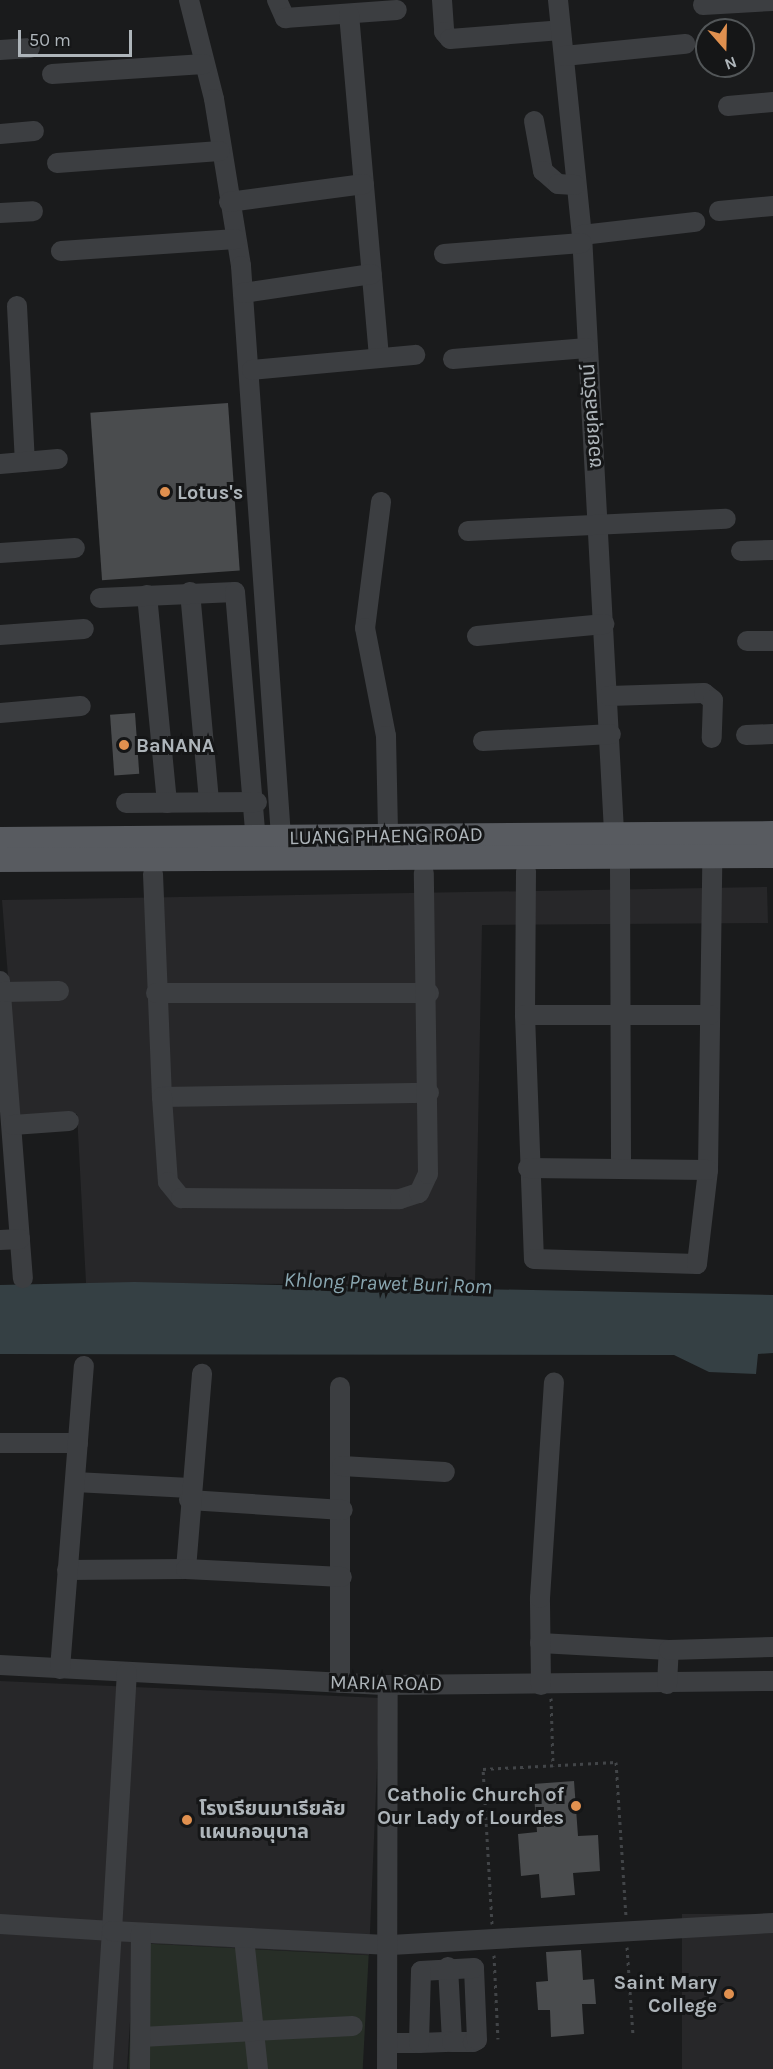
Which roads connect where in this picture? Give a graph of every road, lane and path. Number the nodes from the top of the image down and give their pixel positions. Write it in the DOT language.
graph roads {
  1 [pos="189,0"];
  2 [pos="276,0"];
  3 [pos="442,0"];
  4 [pos="558,0"];
  5 [pos="773,1"];
  6 [pos="703,5"];
  7 [pos="397,10"];
  8 [pos="349,14"];
  9 [pos="561,30"];
  10 [pos="685,44"];
  11 [pos="30,48"];
  12 [pos="0,50"];
  13 [pos="564,56"];
  14 [pos="204,64"];
  15 [pos="52,74"];
  16 [pos="773,102"];
  17 [pos="728,106"];
  18 [pos="534,121"];
  19 [pos="34,131"];
  20 [pos="0,134"];
  21 [pos="220,151"];
  22 [pos="57,163"];
  23 [pos="364,184"];
  24 [pos="575,185"];
  25 [pos="229,202"];
  26 [pos="773,206"];
  27 [pos="33,211"];
  28 [pos="719,211"];
  29 [pos="0,213"];
  30 [pos="694,222"];
  31 [pos="236,239"];
  32 [pos="582,239"];
  33 [pos="62,251"];
  34 [pos="444,254"];
  35 [pos="372,274"];
  36 [pos="243,293"];
  37 [pos="17,306"];
  38 [pos="586,348"];
  39 [pos="415,355"];
  40 [pos="379,358"];
  41 [pos="453,359"];
  42 [pos="252,370"];
  43 [pos="58,459"];
  44 [pos="25,462"];
  45 [pos="0,464"];
  46 [pos="381,502"];
  47 [pos="726,519"];
  48 [pos="597,523"];
  49 [pos="468,531"];
  50 [pos="75,548"];
  51 [pos="773,549"];
  52 [pos="741,551"];
  53 [pos="0,553"];
  54 [pos="190,592"];
  55 [pos="147,595"];
  56 [pos="100,598"];
  57 [pos="604,624"];
  58 [pos="84,629"];
  59 [pos="0,635"];
  60 [pos="477,636"];
  61 [pos="773,640"];
  62 [pos="747,641"];
  63 [pos="609,696"];
  64 [pos="81,706"];
  65 [pos="0,713"];
  66 [pos="611,734"];
  67 [pos="773,734"];
  68 [pos="746,735"];
  69 [pos="712,738"];
  70 [pos="483,741"];
  71 [pos="209,802"];
  72 [pos="257,802"];
  73 [pos="126,803"];
  74 [pos="167,803"];
  75 [pos="614,832"];
  76 [pos="773,833"];
  77 [pos="388,835"];
  78 [pos="281,837"];
  79 [pos="0,839"];
  80 [pos="256,840"];
  81 [pos="773,842"];
  82 [pos="0,852"];
  83 [pos="773,856"];
  84 [pos="0,860"];
  85 [pos="712,868"];
  86 [pos="773,868"];
  87 [pos="620,869"];
  88 [pos="526,871"];
  89 [pos="424,873"];
  90 [pos="153,874"];
  91 [pos="0,875"];
  92 [pos="1,986"];
  93 [pos="59,992"];
  94 [pos="156,993"];
  95 [pos="429,993"];
  96 [pos="710,1015"];
  97 [pos="525,1016"];
  98 [pos="619,1016"];
  99 [pos="429,1093"];
  100 [pos="162,1097"];
  101 [pos="6,1099"];
  102 [pos="69,1121"];
  103 [pos="9,1138"];
  104 [pos="528,1168"];
  105 [pos="621,1168"];
  106 [pos="708,1170"];
  107 [pos="8,1191"];
  108 [pos="7,1244"];
  109 [pos="23,1278"];
  110 [pos="84,1366"];
  111 [pos="202,1374"];
  112 [pos="554,1382"];
  113 [pos="340,1387"];
  114 [pos="0,1443"];
  115 [pos="78,1443"];
  116 [pos="342,1466"];
  117 [pos="445,1472"];
  118 [pos="75,1482"];
  119 [pos="190,1494"];
  120 [pos="343,1510"];
  121 [pos="186,1569"];
  122 [pos="68,1570"];
  123 [pos="342,1577"];
  124 [pos="540,1643"];
  125 [pos="773,1647"];
  126 [pos="669,1650"];
  127 [pos="0,1665"];
  128 [pos="60,1669"];
  129 [pos="127,1672"];
  130 [pos="773,1681"];
  131 [pos="340,1683"];
  132 [pos="667,1684"];
  133 [pos="388,1685"];
  134 [pos="545,1685"];
  135 [pos="553,1766"];
  136 [pos="773,1923"];
  137 [pos="0,1924"];
  138 [pos="112,1931"];
  139 [pos="626,1932"];
  140 [pos="141,1933"];
  141 [pos="244,1938"];
  142 [pos="493,1939"];
  143 [pos="391,1945"];
  144 [pos="448,1966"];
  145 [pos="420,1989"];
  146 [pos="390,1992"];
  147 [pos="353,2026"];
  148 [pos="254,2031"];
  149 [pos="633,2035"];
  150 [pos="141,2037"];
  151 [pos="498,2039"];
  152 [pos="452,2042"];
  153 [pos="388,2043"];
  154 [pos="419,2043"];
  155 [pos="103,2069"];
  156 [pos="141,2069"];
  157 [pos="258,2069"];
  158 [pos="387,2069"];
  1 -- 14 [label="street"];
  2 -- 8 [label="street"];
  3 -- 9 [label="street"];
  4 -- 9 [label="street, ซอยยุคลรัตน์"];
  5 -- 6 [label="street"];
  7 -- 8 [label="street"];
  8 -- 23 [label="street"];
  9 -- 13 [label="street, ซอยยุคลรัตน์"];
  10 -- 13 [label="street"];
  11 -- 12 [label="street"];
  13 -- 24 [label="street, ซอยยุคลรัตน์"];
  14 -- 15 [label="street"];
  14 -- 21 [label="street"];
  16 -- 17 [label="street"];
  18 -- 24 [label="street"];
  19 -- 20 [label="street"];
  21 -- 22 [label="street"];
  21 -- 25 [label="street"];
  23 -- 25 [label="street"];
  23 -- 35 [label="street"];
  24 -- 32 [label="street, ซอยยุคลรัตน์"];
  25 -- 31 [label="street"];
  26 -- 28 [label="street"];
  27 -- 29 [label="street"];
  30 -- 32 [label="street"];
  31 -- 33 [label="street"];
  31 -- 36 [label="street"];
  32 -- 34 [label="street"];
  32 -- 38 [label="street, ซอยยุคลรัตน์"];
  35 -- 36 [label="street"];
  35 -- 40 [label="street"];
  36 -- 42 [label="street"];
  37 -- 44 [label="street"];
  38 -- 41 [label="street"];
  38 -- 48 [label="street, ซอยยุคลรัตน์"];
  39 -- 40 [label="street"];
  40 -- 42 [label="street"];
  42 -- 78 [label="street"];
  43 -- 44 [label="street"];
  44 -- 45 [label="street"];
  46 -- 77 [label="street"];
  47 -- 48 [label="street"];
  48 -- 49 [label="street"];
  48 -- 57 [label="street, ซอยยุคลรัตน์"];
  50 -- 53 [label="street"];
  51 -- 52 [label="street"];
  54 -- 55 [label="street"];
  54 -- 71 [label="street"];
  54 -- 72 [label="street"];
  55 -- 56 [label="street"];
  55 -- 74 [label="street"];
  57 -- 60 [label="street"];
  57 -- 63 [label="street, ซอยยุคลรัตน์"];
  58 -- 59 [label="street"];
  61 -- 62 [label="street"];
  63 -- 66 [label="street, ซอยยุคลรัตน์"];
  63 -- 69 [label="street"];
  64 -- 65 [label="street"];
  66 -- 70 [label="street"];
  66 -- 75 [label="street, ซอยยุคลรัตน์"];
  67 -- 68 [label="street"];
  71 -- 72 [label="street"];
  71 -- 74 [label="street"];
  72 -- 80 [label="street"];
  73 -- 74 [label="street"];
  75 -- 76 [label="main road, LUANG PHAENG ROAD"];
  75 -- 77 [label="main road, LUANG PHAENG ROAD"];
  77 -- 78 [label="main road, LUANG PHAENG ROAD"];
  78 -- 80 [label="main road, LUANG PHAENG ROAD"];
  79 -- 80 [label="main road, LUANG PHAENG ROAD"];
  81 -- 82 [label="main road"];
  83 -- 84 [label="main road"];
  85 -- 86 [label="main road, LUANG PHAENG ROAD"];
  85 -- 87 [label="main road, LUANG PHAENG ROAD"];
  85 -- 96 [label="street"];
  87 -- 88 [label="main road, LUANG PHAENG ROAD"];
  87 -- 98 [label="street"];
  88 -- 89 [label="main road, LUANG PHAENG ROAD"];
  88 -- 97 [label="street"];
  89 -- 90 [label="main road, LUANG PHAENG ROAD"];
  89 -- 95 [label="street"];
  90 -- 91 [label="main road, LUANG PHAENG ROAD"];
  90 -- 94 [label="street"];
  92 -- 93 [label="street"];
  92 -- 101 [label="street"];
  94 -- 95 [label="street"];
  94 -- 100 [label="street"];
  95 -- 99 [label="street"];
  96 -- 98 [label="street"];
  96 -- 106 [label="street"];
  97 -- 98 [label="street"];
  97 -- 104 [label="street"];
  98 -- 105 [label="street"];
  99 -- 100 [label="street"];
  99 -- 100 [label="street"];
  101 -- 103 [label="street"];
  102 -- 103 [label="street"];
  103 -- 107 [label="street"];
  104 -- 105 [label="street"];
  104 -- 106 [label="street"];
  105 -- 106 [label="street"];
  107 -- 108 [label="street"];
  108 -- 109 [label="street"];
  110 -- 115 [label="street"];
  111 -- 119 [label="street"];
  112 -- 124 [label="street"];
  113 -- 116 [label="street"];
  114 -- 115 [label="street"];
  115 -- 118 [label="street"];
  116 -- 117 [label="street"];
  116 -- 120 [label="street"];
  118 -- 119 [label="street"];
  118 -- 122 [label="street"];
  119 -- 120 [label="street"];
  119 -- 121 [label="street"];
  120 -- 123 [label="street"];
  121 -- 122 [label="street"];
  121 -- 123 [label="street"];
  122 -- 128 [label="street"];
  123 -- 131 [label="street"];
  124 -- 126 [label="street"];
  124 -- 134 [label="street"];
  125 -- 126 [label="street"];
  126 -- 132 [label="street"];
  127 -- 128 [label="street, MARIA ROAD"];
  128 -- 129 [label="street, MARIA ROAD"];
  129 -- 131 [label="street, MARIA ROAD"];
  129 -- 138 [label="street"];
  130 -- 132 [label="street, MARIA ROAD"];
  131 -- 133 [label="street, MARIA ROAD"];
  132 -- 134 [label="street, MARIA ROAD"];
  133 -- 134 [label="street, MARIA ROAD"];
  133 -- 143 [label="street"];
  134 -- 135 [label="path"];
  135 -- 139 [label="path"];
  135 -- 142 [label="path"];
  136 -- 139 [label="street"];
  137 -- 138 [label="street"];
  138 -- 140 [label="street"];
  138 -- 155 [label="street"];
  139 -- 142 [label="street"];
  139 -- 149 [label="path"];
  140 -- 141 [label="street"];
  140 -- 150 [label="street"];
  141 -- 143 [label="street"];
  141 -- 148 [label="street"];
  142 -- 143 [label="street"];
  142 -- 151 [label="path"];
  143 -- 146 [label="street"];
  144 -- 145 [label="street"];
  144 -- 152 [label="street"];
  144 -- 152 [label="street"];
  145 -- 146 [label="street"];
  145 -- 154 [label="street"];
  146 -- 153 [label="street"];
  147 -- 148 [label="street"];
  148 -- 150 [label="street"];
  148 -- 157 [label="street"];
  150 -- 156 [label="street"];
  152 -- 154 [label="street"];
  153 -- 154 [label="street"];
  153 -- 158 [label="street"];
}
